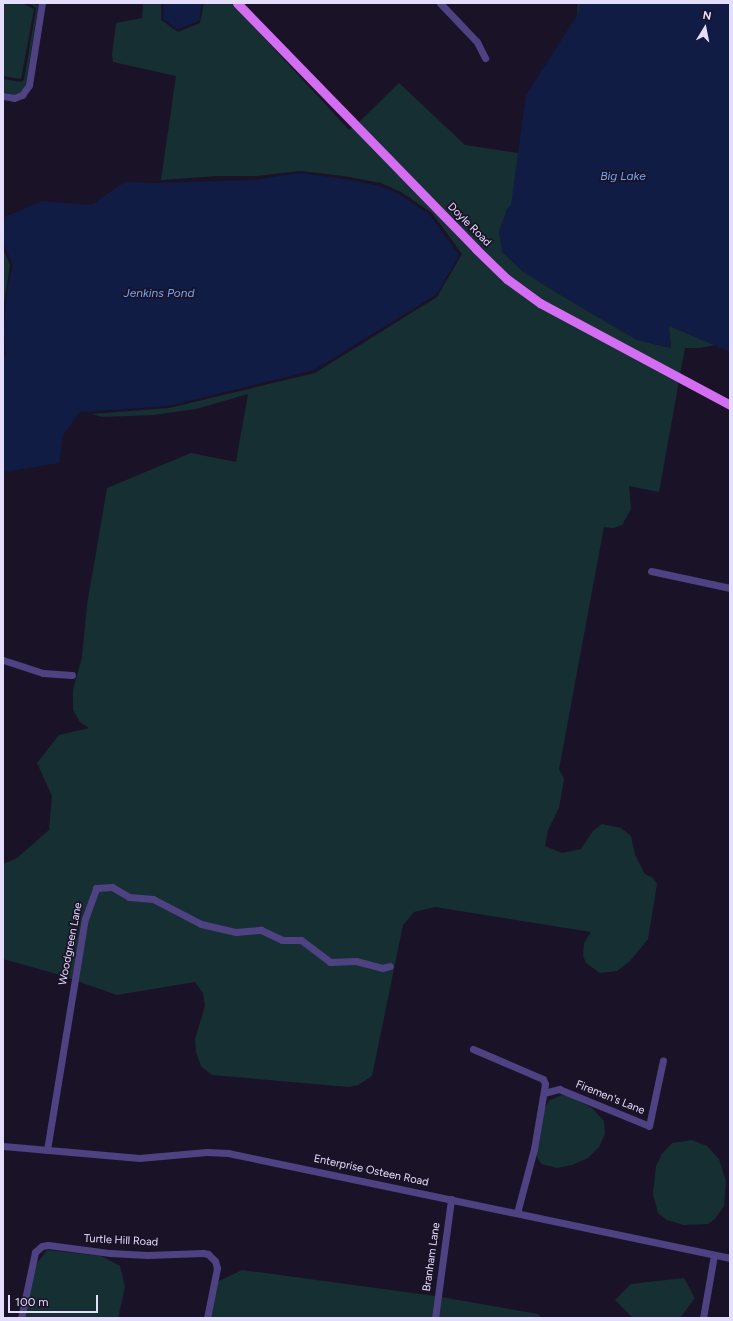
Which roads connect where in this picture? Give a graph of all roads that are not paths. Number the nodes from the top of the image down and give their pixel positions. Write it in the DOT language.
graph roads {
  1 [pos="42,3"];
  2 [pos="237,3"];
  3 [pos="440,3"];
  4 [pos="485,58"];
  5 [pos="3,96"];
  6 [pos="730,405"];
  7 [pos="651,571"];
  8 [pos="730,588"];
  9 [pos="3,660"];
  10 [pos="72,675"];
  11 [pos="390,966"];
  12 [pos="473,1049"];
  13 [pos="663,1060"];
  14 [pos="544,1093"];
  15 [pos="3,1146"];
  16 [pos="47,1150"];
  17 [pos="451,1199"];
  18 [pos="517,1213"];
  19 [pos="714,1255"];
  20 [pos="730,1258"];
  21 [pos="21,1318"];
  22 [pos="207,1318"];
  23 [pos="435,1318"];
  24 [pos="703,1318"];
  1 -- 5 [label="street"];
  2 -- 6 [label="main road, Doyle Road"];
  3 -- 4 [label="street"];
  7 -- 8 [label="street"];
  9 -- 10 [label="street"];
  11 -- 16 [label="street, Woodgreen Lane"];
  12 -- 14 [label="street"];
  13 -- 14 [label="street, Firemen's Lane"];
  14 -- 18 [label="street"];
  15 -- 16 [label="street, Enterprise Osteen Road"];
  16 -- 17 [label="street, Enterprise Osteen Road"];
  17 -- 18 [label="street, Enterprise Osteen Road"];
  17 -- 23 [label="street, Branham Lane"];
  18 -- 19 [label="street, Enterprise Osteen Road"];
  19 -- 20 [label="street, Enterprise Osteen Road"];
  19 -- 24 [label="street"];
  21 -- 22 [label="street, Turtle Hill Road"];
}
